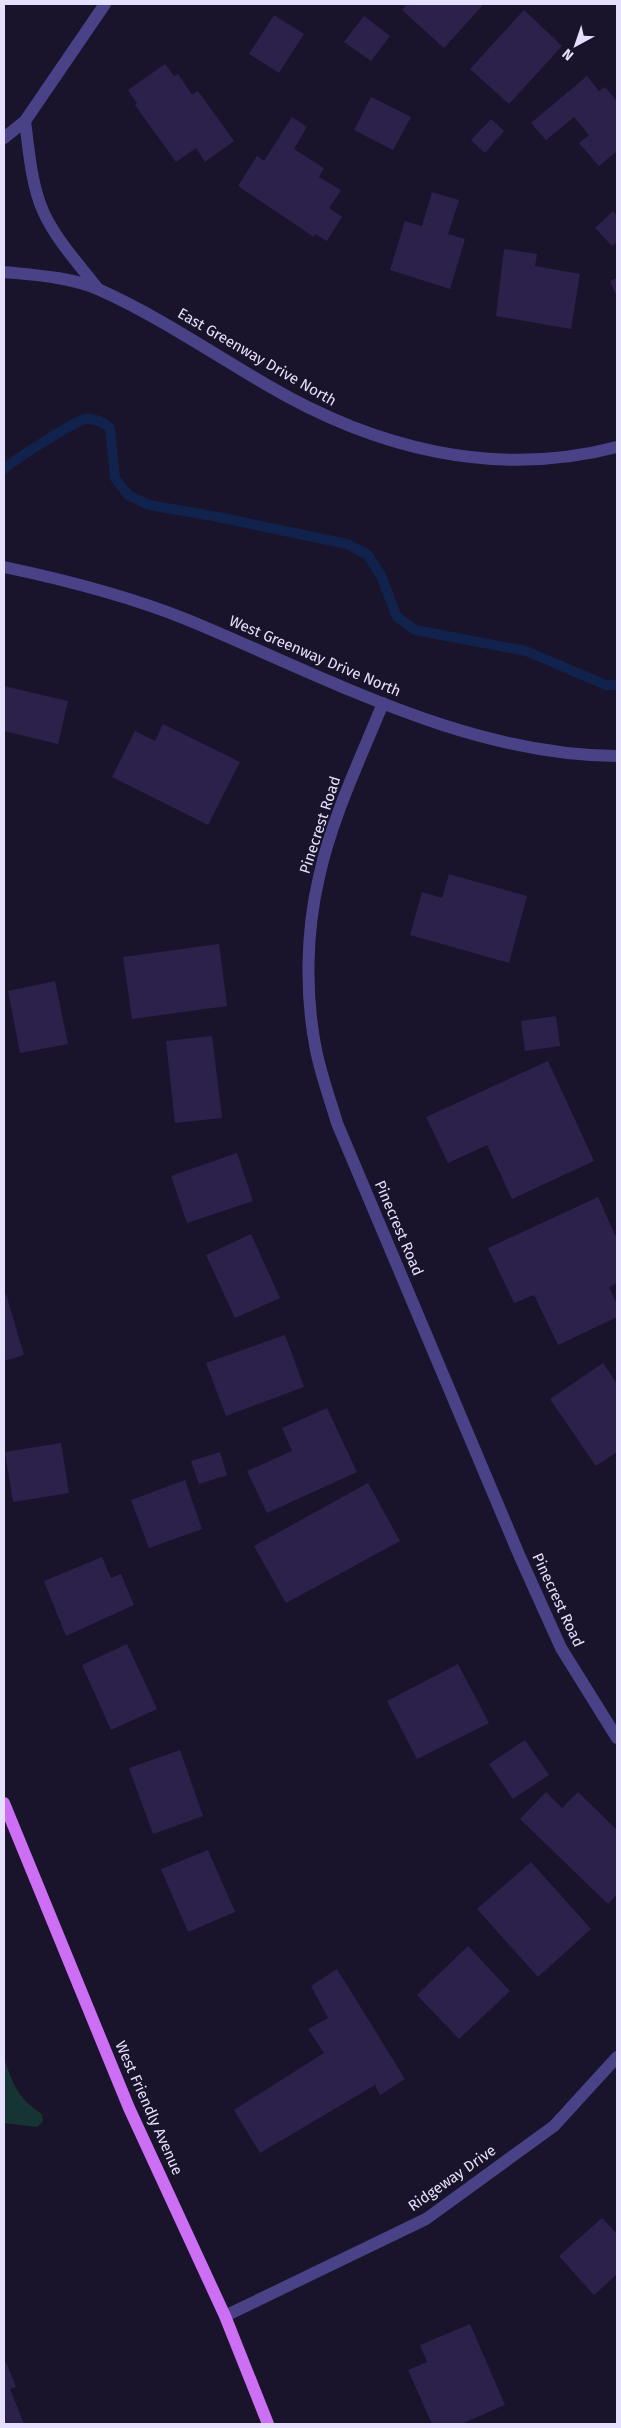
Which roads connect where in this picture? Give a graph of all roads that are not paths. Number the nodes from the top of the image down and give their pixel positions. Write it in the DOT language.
graph roads {
  1 [pos="104,4"];
  2 [pos="24,121"];
  3 [pos="4,138"];
  4 [pos="4,272"];
  5 [pos="98,289"];
  6 [pos="617,447"];
  7 [pos="4,567"];
  8 [pos="383,703"];
  9 [pos="617,756"];
  10 [pos="617,1738"];
  11 [pos="4,1803"];
  12 [pos="617,2057"];
  13 [pos="225,2316"];
  14 [pos="268,2424"];
  1 -- 2 [label="street"];
  2 -- 3 [label="street"];
  2 -- 5 [label="street"];
  4 -- 5 [label="street, East Greenway Drive North"];
  5 -- 6 [label="street, East Greenway Drive North"];
  7 -- 8 [label="street, West Greenway Drive North"];
  8 -- 9 [label="street, West Greenway Drive North"];
  8 -- 10 [label="street, Pinecrest Road"];
  11 -- 13 [label="main road, West Friendly Avenue"];
  12 -- 13 [label="street, Ridgeway Drive"];
  13 -- 14 [label="main road, West Friendly Avenue"];
}
